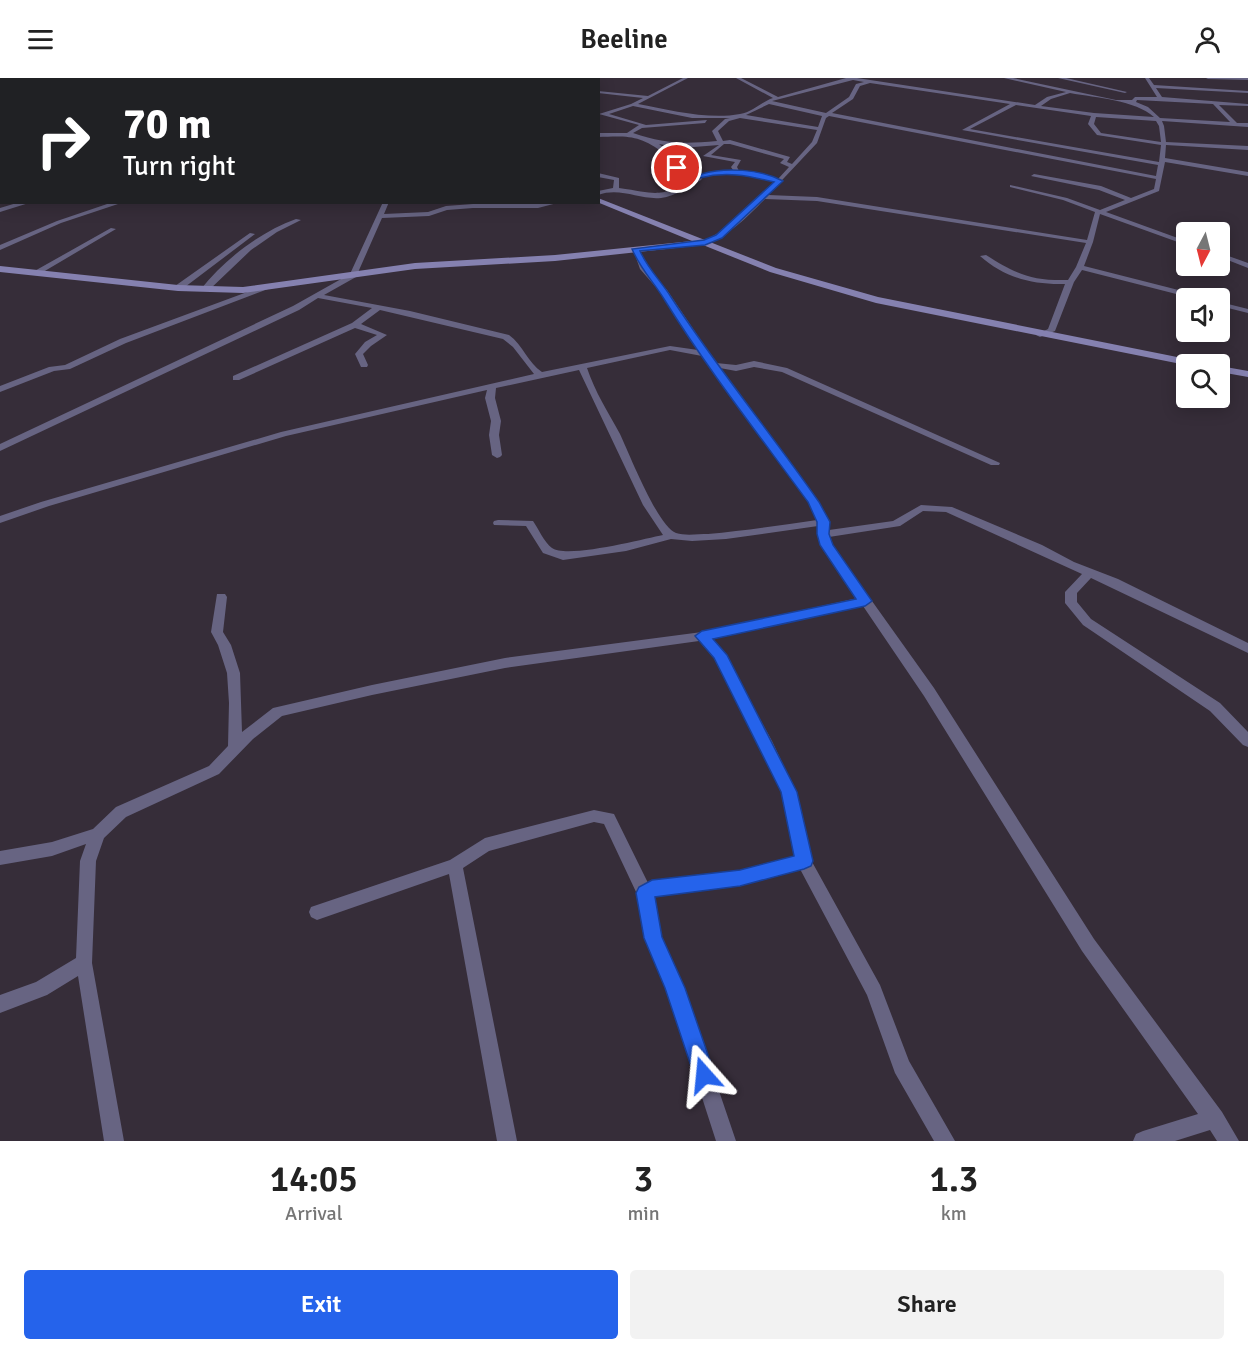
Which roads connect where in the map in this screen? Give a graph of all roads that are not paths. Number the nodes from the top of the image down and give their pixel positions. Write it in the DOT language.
graph roads {
  1 [pos="686,78"];
  2 [pos="738,78"];
  3 [pos="890,78"];
  4 [pos="1006,78"];
  5 [pos="1060,78"];
  6 [pos="1147,78"];
  7 [pos="1208,78"];
  8 [pos="850,79"];
  9 [pos="1071,79"];
  10 [pos="1248,79"];
  11 [pos="870,81"];
  12 [pos="1119,82"];
  13 [pos="1153,86"];
  14 [pos="1049,87"];
  15 [pos="600,92"];
  16 [pos="1125,92"];
  17 [pos="1248,92"];
  18 [pos="1070,93"];
  19 [pos="649,97"];
  20 [pos="777,98"];
  21 [pos="1163,99"];
  22 [pos="768,102"];
  23 [pos="1135,102"];
  24 [pos="1015,103"];
  25 [pos="1214,103"];
  26 [pos="633,105"];
  27 [pos="1248,105"];
  28 [pos="761,107"];
  29 [pos="779,107"];
  30 [pos="1035,107"];
  31 [pos="827,114"];
  32 [pos="601,115"];
  33 [pos="1094,115"];
  34 [pos="740,116"];
  35 [pos="723,118"];
  36 [pos="1161,120"];
  37 [pos="1234,124"];
  38 [pos="1248,125"];
  39 [pos="644,127"];
  40 [pos="820,129"];
  41 [pos="965,130"];
  42 [pos="630,134"];
  43 [pos="600,135"];
  44 [pos="951,136"];
  45 [pos="651,141"];
  46 [pos="721,142"];
  47 [pos="1163,143"];
  48 [pos="1248,148"];
  49 [pos="1163,162"];
  50 [pos="792,166"];
  51 [pos="737,172"];
  52 [pos="1248,174"];
  53 [pos="600,175"];
  54 [pos="700,176"];
  55 [pos="1034,176"];
  56 [pos="1158,178"];
  57 [pos="779,181"];
  58 [pos="1012,186"];
  59 [pos="616,189"];
  60 [pos="600,193"];
  61 [pos="761,197"];
  62 [pos="1130,200"];
  63 [pos="600,201"];
  64 [pos="22,204"];
  65 [pos="115,204"];
  66 [pos="385,204"];
  67 [pos="548,204"];
  68 [pos="0,210"];
  69 [pos="1097,213"];
  70 [pos="380,216"];
  71 [pos="298,220"];
  72 [pos="113,229"];
  73 [pos="252,234"];
  74 [pos="1176,239"];
  75 [pos="705,242"];
  76 [pos="1090,242"];
  77 [pos="0,248"];
  78 [pos="636,249"];
  79 [pos="984,256"];
  80 [pos="1230,259"];
  81 [pos="1248,266"];
  82 [pos="1080,267"];
  83 [pos="0,268"];
  84 [pos="35,273"];
  85 [pos="353,275"];
  86 [pos="1070,282"];
  87 [pos="178,288"];
  88 [pos="264,288"];
  89 [pos="205,289"];
  90 [pos="1176,292"];
  91 [pos="318,296"];
  92 [pos="1230,306"];
  93 [pos="378,308"];
  94 [pos="1248,311"];
  95 [pos="355,325"];
  96 [pos="1040,334"];
  97 [pos="692,336"];
  98 [pos="670,348"];
  99 [pos="711,359"];
  100 [pos="1176,360"];
  101 [pos="364,365"];
  102 [pos="582,367"];
  103 [pos="1230,371"];
  104 [pos="1248,374"];
  105 [pos="541,375"];
  106 [pos="236,378"];
  107 [pos="492,388"];
  108 [pos="0,389"];
  109 [pos="0,448"];
  110 [pos="496,455"];
  111 [pos="995,463"];
  112 [pos="0,520"];
  113 [pos="498,523"];
  114 [pos="823,528"];
  115 [pos="671,536"];
  116 [pos="1090,573"];
  117 [pos="221,597"];
  118 [pos="865,601"];
  119 [pos="702,636"];
  120 [pos="1248,648"];
  121 [pos="1248,741"];
  122 [pos="236,748"];
  123 [pos="98,834"];
  124 [pos="0,858"];
  125 [pos="804,861"];
  126 [pos="455,865"];
  127 [pos="645,893"];
  128 [pos="317,912"];
  129 [pos="84,963"];
  130 [pos="0,1004"];
  131 [pos="1215,1119"];
  132 [pos="114,1141"];
  133 [pos="507,1141"];
  134 [pos="726,1141"];
  135 [pos="945,1141"];
  136 [pos="1143,1141"];
  137 [pos="1229,1141"];
  1 -- 19 [label="street"];
  2 -- 20 [label="street"];
  3 -- 11 [label="street"];
  4 -- 14 [label="street"];
  5 -- 9 [label="street"];
  6 -- 13 [label="street"];
  7 -- 10 [label="street"];
  8 -- 11 [label="street"];
  8 -- 20 [label="street"];
  9 -- 14 [label="street"];
  9 -- 16 [label="street"];
  11 -- 24 [label="street"];
  11 -- 31 [label="street"];
  12 -- 16 [label="street"];
  13 -- 17 [label="street"];
  13 -- 21 [label="street"];
  14 -- 18 [label="street"];
  15 -- 19 [label="street"];
  16 -- 23 [label="street"];
  18 -- 23 [label="street"];
  18 -- 30 [label="street"];
  19 -- 26 [label="street"];
  20 -- 22 [label="street"];
  21 -- 23 [label="street"];
  21 -- 25 [label="street"];
  22 -- 28 [label="street"];
  22 -- 29 [label="street"];
  23 -- 36 [label="street"];
  24 -- 30 [label="street"];
  24 -- 41 [label="street"];
  25 -- 27 [label="street"];
  25 -- 37 [label="street"];
  26 -- 32 [label="street"];
  26 -- 35 [label="street"];
  28 -- 29 [label="street"];
  28 -- 34 [label="street"];
  29 -- 31 [label="street"];
  30 -- 33 [label="street"];
  31 -- 40 [label="street"];
  31 -- 44 [label="street"];
  32 -- 39 [label="street"];
  33 -- 36 [label="street"];
  33 -- 47 [label="street"];
  34 -- 35 [label="street"];
  34 -- 40 [label="street"];
  35 -- 39 [label="street"];
  35 -- 46 [label="street"];
  36 -- 37 [label="street"];
  36 -- 47 [label="street"];
  37 -- 38 [label="street"];
  39 -- 42 [label="street"];
  40 -- 50 [label="street"];
  41 -- 44 [label="street"];
  41 -- 49 [label="street"];
  42 -- 43 [label="street"];
  42 -- 45 [label="street"];
  44 -- 56 [label="street"];
  45 -- 46 [label="street"];
  45 -- 54 [label="street"];
  46 -- 50 [label="street"];
  46 -- 51 [label="street"];
  47 -- 48 [label="street"];
  47 -- 49 [label="street"];
  49 -- 52 [label="street"];
  49 -- 56 [label="street"];
  50 -- 57 [label="street"];
  51 -- 54 [label="street"];
  51 -- 57 [label="street"];
  53 -- 59 [label="street"];
  54 -- 59 [label="street"];
  55 -- 62 [label="street"];
  56 -- 62 [label="street"];
  57 -- 61 [label="street"];
  58 -- 69 [label="street"];
  59 -- 60 [label="street"];
  61 -- 75 [label="street"];
  61 -- 76 [label="street"];
  62 -- 69 [label="street"];
  63 -- 75 [label="main road"];
  64 -- 68 [label="street"];
  65 -- 77 [label="street"];
  66 -- 70 [label="street"];
  67 -- 70 [label="street"];
  69 -- 74 [label="street"];
  69 -- 76 [label="street"];
  70 -- 85 [label="street"];
  71 -- 89 [label="street"];
  72 -- 84 [label="street"];
  73 -- 87 [label="street"];
  75 -- 78 [label="main road"];
  75 -- 96 [label="main road"];
  76 -- 82 [label="street"];
  78 -- 85 [label="main road"];
  78 -- 97 [label="street"];
  79 -- 86 [label="street"];
  80 -- 81 [label="street"];
  82 -- 86 [label="street"];
  82 -- 90 [label="street"];
  83 -- 84 [label="main road"];
  84 -- 87 [label="main road"];
  85 -- 88 [label="main road"];
  85 -- 91 [label="street"];
  86 -- 96 [label="street"];
  87 -- 89 [label="main road"];
  88 -- 89 [label="main road"];
  88 -- 108 [label="street"];
  91 -- 93 [label="street"];
  91 -- 109 [label="street"];
  92 -- 94 [label="street"];
  93 -- 95 [label="street"];
  93 -- 105 [label="street"];
  95 -- 101 [label="street"];
  95 -- 106 [label="street"];
  96 -- 100 [label="main road"];
  97 -- 98 [label="street"];
  97 -- 99 [label="street"];
  98 -- 99 [label="street"];
  98 -- 102 [label="street"];
  99 -- 111 [label="street"];
  99 -- 114 [label="street"];
  102 -- 105 [label="street"];
  102 -- 115 [label="street"];
  103 -- 104 [label="main road"];
  105 -- 107 [label="street"];
  107 -- 110 [label="street"];
  107 -- 112 [label="street"];
  113 -- 115 [label="street"];
  114 -- 115 [label="street"];
  114 -- 116 [label="street"];
  114 -- 118 [label="street"];
  116 -- 120 [label="street"];
  116 -- 121 [label="street"];
  117 -- 122 [label="street"];
  118 -- 119 [label="street"];
  118 -- 131 [label="street"];
  119 -- 122 [label="street"];
  119 -- 125 [label="street"];
  122 -- 123 [label="street"];
  123 -- 124 [label="street"];
  123 -- 129 [label="street"];
  125 -- 127 [label="street"];
  125 -- 135 [label="street"];
  126 -- 127 [label="street"];
  126 -- 128 [label="street"];
  126 -- 133 [label="street"];
  127 -- 134 [label="street"];
  129 -- 130 [label="street"];
  129 -- 132 [label="street"];
  131 -- 136 [label="street"];
  131 -- 137 [label="street"];
}
